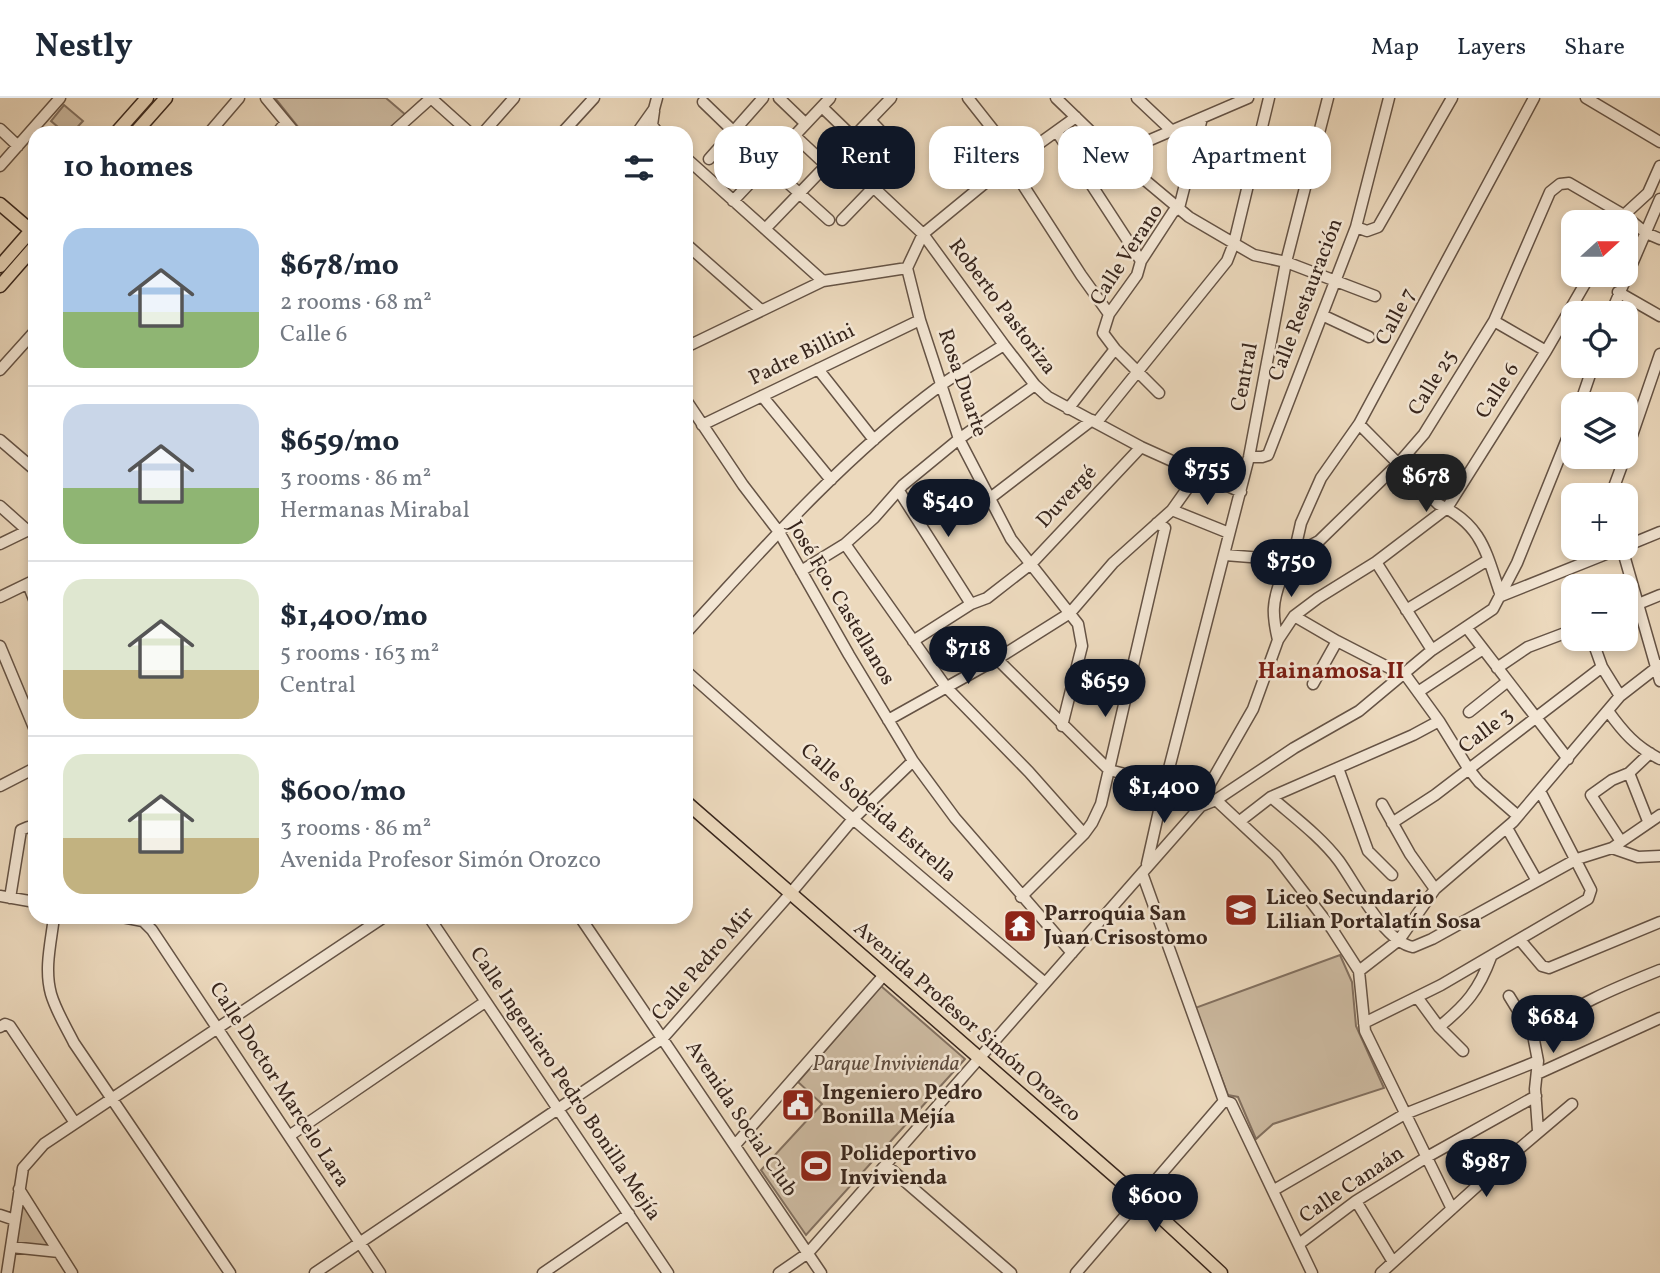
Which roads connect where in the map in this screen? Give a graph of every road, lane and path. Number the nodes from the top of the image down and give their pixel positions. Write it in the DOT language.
graph roads {
  1 [pos="60,98"];
  2 [pos="147,98"];
  3 [pos="166,98"];
  4 [pos="239,98"];
  5 [pos="266,98"];
  6 [pos="431,98"];
  7 [pos="594,98"];
  8 [pos="763,98"];
  9 [pos="779,98"];
  10 [pos="830,98"];
  11 [pos="891,98"];
  12 [pos="968,98"];
  13 [pos="1056,98"];
  14 [pos="1137,98"];
  15 [pos="1248,98"];
  16 [pos="1269,98"];
  17 [pos="1328,98"];
  18 [pos="1389,98"];
  19 [pos="1452,98"];
  20 [pos="1534,98"];
  21 [pos="1586,98"];
  22 [pos="510,99"];
  23 [pos="655,102"];
  24 [pos="703,102"];
  25 [pos="822,107"];
  26 [pos="1076,117"];
  27 [pos="1202,118"];
  28 [pos="870,120"];
  29 [pos="286,122"];
  30 [pos="805,123"];
  31 [pos="36,126"];
  32 [pos="122,126"];
  33 [pos="141,126"];
  34 [pos="215,126"];
  35 [pos="283,126"];
  36 [pos="289,126"];
  37 [pos="400,126"];
  38 [pos="462,126"];
  39 [pos="489,126"];
  40 [pos="568,126"];
  41 [pos="641,126"];
  42 [pos="653,126"];
  43 [pos="728,126"];
  44 [pos="738,126"];
  45 [pos="803,126"];
  46 [pos="842,126"];
  47 [pos="864,126"];
  48 [pos="876,126"];
  49 [pos="988,126"];
  50 [pos="1085,126"];
  51 [pos="1183,126"];
  52 [pos="1167,127"];
  53 [pos="0,129"];
  54 [pos="1057,132"];
  55 [pos="28,135"];
  56 [pos="1044,141"];
  57 [pos="1660,142"];
  58 [pos="803,143"];
  59 [pos="18,146"];
  60 [pos="714,154"];
  61 [pos="817,157"];
  62 [pos="709,159"];
  63 [pos="693,164"];
  64 [pos="0,166"];
  65 [pos="1660,166"];
  66 [pos="817,175"];
  67 [pos="1153,186"];
  68 [pos="744,189"];
  69 [pos="794,189"];
  70 [pos="873,189"];
  71 [pos="875,189"];
  72 [pos="978,189"];
  73 [pos="1031,189"];
  74 [pos="800,195"];
  75 [pos="1660,199"];
  76 [pos="733,201"];
  77 [pos="0,204"];
  78 [pos="1180,208"];
  79 [pos="1610,210"];
  80 [pos="1630,210"];
  81 [pos="829,220"];
  82 [pos="842,220"];
  83 [pos="28,225"];
  84 [pos="1356,227"];
  85 [pos="1638,228"];
  86 [pos="765,229"];
  87 [pos="1646,233"];
  88 [pos="923,234"];
  89 [pos="28,236"];
  90 [pos="1660,239"];
  91 [pos="1234,243"];
  92 [pos="693,250"];
  93 [pos="28,254"];
  94 [pos="1141,261"];
  95 [pos="1286,262"];
  96 [pos="0,266"];
  97 [pos="908,268"];
  98 [pos="1336,280"];
  99 [pos="823,281"];
  100 [pos="0,286"];
  101 [pos="1583,287"];
  102 [pos="1618,292"];
  103 [pos="1375,296"];
  104 [pos="1615,301"];
  105 [pos="761,310"];
  106 [pos="1109,314"];
  107 [pos="1322,315"];
  108 [pos="1660,316"];
  109 [pos="920,320"];
  110 [pos="1494,321"];
  111 [pos="1369,337"];
  112 [pos="28,339"];
  113 [pos="693,344"];
  114 [pos="1004,345"];
  115 [pos="1115,349"];
  116 [pos="1546,351"];
  117 [pos="1660,354"];
  118 [pos="818,369"];
  119 [pos="0,370"];
  120 [pos="1138,373"];
  121 [pos="942,385"];
  122 [pos="1035,385"];
  123 [pos="1159,393"];
  124 [pos="762,396"];
  125 [pos="1068,408"];
  126 [pos="693,411"];
  127 [pos="1638,417"];
  128 [pos="1094,421"];
  129 [pos="1359,424"];
  130 [pos="702,425"];
  131 [pos="959,439"];
  132 [pos="0,440"];
  133 [pos="874,440"];
  134 [pos="1141,447"];
  135 [pos="1561,453"];
  136 [pos="1250,457"];
  137 [pos="28,464"];
  138 [pos="1398,464"];
  139 [pos="1199,472"];
  140 [pos="831,480"];
  141 [pos="898,491"];
  142 [pos="1241,492"];
  143 [pos="989,499"];
  144 [pos="0,506"];
  145 [pos="1447,508"];
  146 [pos="1172,510"];
  147 [pos="28,526"];
  148 [pos="1161,526"];
  149 [pos="28,531"];
  150 [pos="779,532"];
  151 [pos="1660,532"];
  152 [pos="1229,533"];
  153 [pos="1638,541"];
  154 [pos="0,544"];
  155 [pos="845,544"];
  156 [pos="1224,555"];
  157 [pos="1291,557"];
  158 [pos="1488,560"];
  159 [pos="1582,560"];
  160 [pos="1376,562"];
  161 [pos="1031,563"];
  162 [pos="801,571"];
  163 [pos="28,583"];
  164 [pos="1660,595"];
  165 [pos="1501,596"];
  166 [pos="0,597"];
  167 [pos="971,604"];
  168 [pos="1638,604"];
  169 [pos="1638,607"];
  170 [pos="1406,610"];
  171 [pos="1070,613"];
  172 [pos="1294,616"];
  173 [pos="693,625"];
  174 [pos="1467,628"];
  175 [pos="1561,634"];
  176 [pos="1278,640"];
  177 [pos="914,641"];
  178 [pos="1337,641"];
  179 [pos="0,646"];
  180 [pos="1483,649"];
  181 [pos="1432,650"];
  182 [pos="1596,651"];
  183 [pos="997,659"];
  184 [pos="1658,666"];
  185 [pos="1602,667"];
  186 [pos="1497,668"];
  187 [pos="1403,676"];
  188 [pos="693,677"];
  189 [pos="1507,681"];
  190 [pos="1660,681"];
  191 [pos="1313,684"];
  192 [pos="946,687"];
  193 [pos="1418,692"];
  194 [pos="1620,696"];
  195 [pos="1608,710"];
  196 [pos="1469,712"];
  197 [pos="28,713"];
  198 [pos="1535,717"];
  199 [pos="888,720"];
  200 [pos="1439,721"];
  201 [pos="1062,726"];
  202 [pos="1655,756"];
  203 [pos="1568,759"];
  204 [pos="913,761"];
  205 [pos="1338,768"];
  206 [pos="1468,768"];
  207 [pos="1109,770"];
  208 [pos="0,771"];
  209 [pos="28,772"];
  210 [pos="1629,773"];
  211 [pos="1164,784"];
  212 [pos="3,785"];
  213 [pos="1540,791"];
  214 [pos="1272,797"];
  215 [pos="1216,800"];
  216 [pos="1382,804"];
  217 [pos="1201,806"];
  218 [pos="693,808"];
  219 [pos="1660,815"];
  220 [pos="1518,816"];
  221 [pos="853,819"];
  222 [pos="1240,821"];
  223 [pos="1648,821"];
  224 [pos="1392,823"];
  225 [pos="28,827"];
  226 [pos="1507,828"];
  227 [pos="1084,834"];
  228 [pos="1616,844"];
  229 [pos="1660,856"];
  230 [pos="1577,859"];
  231 [pos="1144,870"];
  232 [pos="1392,875"];
  233 [pos="1537,881"];
  234 [pos="1435,889"];
  235 [pos="790,894"];
  236 [pos="5,897"];
  237 [pos="1021,897"];
  238 [pos="28,901"];
  239 [pos="1660,922"];
  240 [pos="53,924"];
  241 [pos="149,924"];
  242 [pos="373,924"];
  243 [pos="434,924"];
  244 [pos="585,924"];
  245 [pos="1399,940"];
  246 [pos="1520,940"];
  247 [pos="1072,953"];
  248 [pos="1491,957"];
  249 [pos="1660,970"];
  250 [pos="1359,971"];
  251 [pos="884,975"];
  252 [pos="1045,983"];
  253 [pos="1509,996"];
  254 [pos="1418,997"];
  255 [pos="485,1002"];
  256 [pos="1660,1018"];
  257 [pos="1364,1023"];
  258 [pos="0,1027"];
  259 [pos="217,1027"];
  260 [pos="1439,1027"];
  261 [pos="1533,1035"];
  262 [pos="663,1038"];
  263 [pos="1463,1051"];
  264 [pos="980,1058"];
  265 [pos="1538,1061"];
  266 [pos="1537,1074"];
  267 [pos="1536,1096"];
  268 [pos="112,1100"];
  269 [pos="1224,1101"];
  270 [pos="1572,1104"];
  271 [pos="558,1108"];
  272 [pos="1405,1114"];
  273 [pos="75,1123"];
  274 [pos="1538,1131"];
  275 [pos="289,1136"];
  276 [pos="736,1144"];
  277 [pos="1427,1157"];
  278 [pos="886,1165"];
  279 [pos="19,1189"];
  280 [pos="1274,1190"];
  281 [pos="1141,1199"];
  282 [pos="1356,1201"];
  283 [pos="1452,1209"];
  284 [pos="629,1214"];
  285 [pos="0,1215"];
  286 [pos="15,1220"];
  287 [pos="359,1243"];
  288 [pos="1299,1244"];
  289 [pos="11,1247"];
  290 [pos="59,1252"];
  291 [pos="808,1254"];
  292 [pos="4,1259"];
  293 [pos="1393,1262"];
  294 [pos="7,1273"];
  295 [pos="72,1273"];
  296 [pos="230,1273"];
  297 [pos="315,1273"];
  298 [pos="380,1273"];
  299 [pos="543,1273"];
  300 [pos="668,1273"];
  301 [pos="779,1273"];
  302 [pos="821,1273"];
  303 [pos="1011,1273"];
  304 [pos="1076,1273"];
  305 [pos="1222,1273"];
  306 [pos="1312,1273"];
  307 [pos="1381,1273"];
  1 -- 31 [label="street"];
  2 -- 32 [label="main road"];
  3 -- 33 [label="main road"];
  4 -- 34 [label="street"];
  5 -- 29 [label="street"];
  6 -- 37 [label="street"];
  6 -- 38 [label="street"];
  7 -- 40 [label="street"];
  8 -- 44 [label="street"];
  9 -- 30 [label="street"];
  10 -- 25 [label="street"];
  11 -- 28 [label="street"];
  12 -- 49 [label="street"];
  13 -- 26 [label="street"];
  14 -- 52 [label="street"];
  15 -- 27 [label="street"];
  16 -- 91 [label="street"];
  17 -- 95 [label="street, Central"];
  18 -- 84 [label="street, Calle Restauración"];
  19 -- 84 [label="street"];
  20 -- 129 [label="street, Calle 7"];
  21 -- 57 [label="street"];
  22 -- 39 [label="street"];
  23 -- 41 [label="street"];
  23 -- 42 [label="street"];
  24 -- 43 [label="street"];
  25 -- 30 [label="street"];
  25 -- 46 [label="street"];
  26 -- 50 [label="street"];
  26 -- 54 [label="street"];
  27 -- 51 [label="street"];
  27 -- 78 [label="street, Calle Verano"];
  28 -- 47 [label="street"];
  28 -- 48 [label="street"];
  29 -- 35 [label="street"];
  29 -- 36 [label="street"];
  30 -- 45 [label="street"];
  53 -- 59 [label="street"];
  54 -- 56 [label="street"];
  54 -- 94 [label="street"];
  55 -- 59 [label="street"];
  58 -- 61 [label="street"];
  59 -- 64 [label="street"];
  60 -- 62 [label="street"];
  63 -- 76 [label="street"];
  65 -- 80 [label="street"];
  66 -- 74 [label="street"];
  67 -- 78 [label="street"];
  68 -- 76 [label="street"];
  69 -- 74 [label="street"];
  70 -- 82 [label="street"];
  71 -- 88 [label="street, Roberto Pastoriza"];
  72 -- 88 [label="street"];
  73 -- 106 [label="street"];
  74 -- 81 [label="street"];
  74 -- 86 [label="street"];
  75 -- 87 [label="street"];
  76 -- 86 [label="street"];
  77 -- 83 [label="main road"];
  78 -- 91 [label="street"];
  78 -- 94 [label="street, Calle Verano"];
  79 -- 110 [label="street, Calle 25"];
  84 -- 98 [label="street, Calle Restauración"];
  85 -- 87 [label="street"];
  86 -- 99 [label="street"];
  87 -- 90 [label="street"];
  87 -- 102 [label="street"];
  88 -- 97 [label="street"];
  88 -- 114 [label="street, Roberto Pastoriza"];
  89 -- 96 [label="main road"];
  91 -- 95 [label="street"];
  91 -- 120 [label="street"];
  92 -- 105 [label="street"];
  93 -- 100 [label="main road"];
  94 -- 106 [label="street, Calle Verano"];
  95 -- 98 [label="street"];
  95 -- 136 [label="street, Central"];
  97 -- 99 [label="street"];
  97 -- 109 [label="street, Rosa Duarte"];
  98 -- 103 [label="street"];
  98 -- 107 [label="street, Calle Restauración"];
  99 -- 105 [label="street"];
  101 -- 116 [label="street, Calle 6"];
  102 -- 104 [label="street"];
  102 -- 108 [label="street"];
  105 -- 113 [label="street"];
  106 -- 115 [label="street, Calle Verano"];
  107 -- 111 [label="street"];
  107 -- 136 [label="street, Calle Restauración"];
  109 -- 118 [label="street, Padre Billini"];
  109 -- 121 [label="street, Rosa Duarte"];
  110 -- 116 [label="street"];
  110 -- 138 [label="street, Calle 25"];
  112 -- 119 [label="street"];
  114 -- 121 [label="street"];
  114 -- 122 [label="street, Roberto Pastoriza"];
  115 -- 120 [label="street, Calle Verano"];
  115 -- 125 [label="street"];
  116 -- 145 [label="street, Calle 6"];
  117 -- 127 [label="street"];
  118 -- 124 [label="street, Padre Billini"];
  118 -- 133 [label="street"];
  120 -- 123 [label="street, Calle Verano"];
  120 -- 128 [label="street"];
  121 -- 131 [label="street, Rosa Duarte"];
  121 -- 133 [label="street"];
  122 -- 125 [label="street, Roberto Pastoriza"];
  122 -- 131 [label="street"];
  124 -- 130 [label="street, Padre Billini"];
  124 -- 140 [label="street"];
  125 -- 128 [label="street, Roberto Pastoriza"];
  126 -- 130 [label="street, José Fco. Castellanos"];
  128 -- 134 [label="street, Roberto Pastoriza"];
  128 -- 143 [label="street"];
  129 -- 138 [label="street"];
  129 -- 157 [label="street, Calle 7"];
  130 -- 150 [label="street, José Fco. Castellanos"];
  131 -- 141 [label="street"];
  131 -- 143 [label="street, Rosa Duarte"];
  132 -- 137 [label="street"];
  133 -- 140 [label="street"];
  134 -- 139 [label="street, Roberto Pastoriza"];
  134 -- 161 [label="street, Duvergé"];
  135 -- 165 [label="street"];
  136 -- 142 [label="street, Central"];
  138 -- 145 [label="street"];
  138 -- 157 [label="street, Calle 25"];
  139 -- 142 [label="street, Roberto Pastoriza"];
  139 -- 146 [label="street"];
  140 -- 150 [label="street"];
  141 -- 155 [label="street"];
  141 -- 167 [label="street"];
  142 -- 152 [label="street, Central"];
  143 -- 161 [label="street, Rosa Duarte"];
  144 -- 147 [label="street"];
  145 -- 158 [label="street"];
  145 -- 160 [label="street, Calle 6"];
  146 -- 148 [label="street"];
  146 -- 152 [label="street"];
  148 -- 171 [label="street"];
  148 -- 207 [label="street"];
  149 -- 154 [label="street"];
  150 -- 162 [label="street, José Fco. Castellanos"];
  150 -- 173 [label="street"];
  151 -- 153 [label="street"];
  152 -- 156 [label="street, Central"];
  155 -- 162 [label="street"];
  155 -- 177 [label="street"];
  156 -- 157 [label="street"];
  156 -- 211 [label="street, Central"];
  157 -- 176 [label="street, Calle 7"];
  158 -- 165 [label="street"];
  158 -- 170 [label="street"];
  159 -- 165 [label="street"];
  160 -- 170 [label="street"];
  160 -- 172 [label="street, Calle 6"];
  161 -- 167 [label="street, Duvergé"];
  161 -- 171 [label="street, Rosa Duarte"];
  162 -- 199 [label="street, José Fco. Castellanos"];
  163 -- 166 [label="street"];
  164 -- 168 [label="street"];
  165 -- 174 [label="street"];
  167 -- 177 [label="street, Duvergé"];
  169 -- 184 [label="street"];
  170 -- 181 [label="street"];
  171 -- 183 [label="street"];
  171 -- 201 [label="street, Rosa Duarte"];
  172 -- 176 [label="street, Calle 6"];
  172 -- 178 [label="street"];
  174 -- 180 [label="street"];
  174 -- 181 [label="street"];
  175 -- 186 [label="street"];
  176 -- 217 [label="street, Calle 6"];
  177 -- 192 [label="street"];
  178 -- 187 [label="street"];
  178 -- 191 [label="street"];
  179 -- 197 [label="street"];
  180 -- 186 [label="street"];
  180 -- 193 [label="street"];
  181 -- 187 [label="street"];
  182 -- 185 [label="street"];
  183 -- 192 [label="street"];
  183 -- 201 [label="street"];
  184 -- 190 [label="street"];
  184 -- 194 [label="street"];
  185 -- 194 [label="street"];
  185 -- 198 [label="street, Calle 3"];
  186 -- 189 [label="street"];
  187 -- 193 [label="street"];
  187 -- 215 [label="street"];
  188 -- 221 [label="street, Calle Sobeida Estrella"];
  189 -- 196 [label="street"];
  189 -- 198 [label="street"];
  192 -- 199 [label="street"];
  192 -- 227 [label="street"];
  193 -- 200 [label="street"];
  194 -- 195 [label="street"];
  195 -- 202 [label="street"];
  195 -- 203 [label="street"];
  198 -- 203 [label="street"];
  198 -- 206 [label="street, Calle 3"];
  199 -- 204 [label="street, José Fco. Castellanos"];
  200 -- 205 [label="street"];
  200 -- 206 [label="street"];
  201 -- 207 [label="street"];
  202 -- 210 [label="street"];
  203 -- 213 [label="street"];
  204 -- 221 [label="street, Calle Pedro Mir"];
  204 -- 237 [label="street, José Fco. Castellanos"];
  205 -- 214 [label="street"];
  205 -- 232 [label="street"];
  206 -- 220 [label="street"];
  206 -- 224 [label="street, Calle 3"];
  207 -- 211 [label="street"];
  207 -- 227 [label="street"];
  208 -- 212 [label="street"];
  209 -- 212 [label="street"];
  210 -- 223 [label="street"];
  210 -- 228 [label="street"];
  211 -- 231 [label="street, Central"];
  213 -- 220 [label="street"];
  213 -- 230 [label="street"];
  214 -- 222 [label="street"];
  214 -- 245 [label="street"];
  215 -- 217 [label="street"];
  215 -- 222 [label="street"];
  216 -- 224 [label="street"];
  217 -- 231 [label="street"];
  218 -- 235 [label="main road, Avenida Profesor Simón Orozco"];
  219 -- 223 [label="street"];
  220 -- 226 [label="street"];
  221 -- 235 [label="street, Calle Pedro Mir"];
  221 -- 252 [label="street, Calle Sobeida Estrella"];
  222 -- 250 [label="street"];
  223 -- 228 [label="street"];
  224 -- 234 [label="street"];
  225 -- 236 [label="street"];
  226 -- 233 [label="street"];
  226 -- 234 [label="street"];
  227 -- 237 [label="street"];
  228 -- 229 [label="street"];
  228 -- 230 [label="street"];
  230 -- 233 [label="street"];
  230 -- 246 [label="street"];
  231 -- 247 [label="street"];
  231 -- 269 [label="street"];
  233 -- 245 [label="street"];
  234 -- 245 [label="street"];
  235 -- 251 [label="main road, Avenida Profesor Simón Orozco"];
  235 -- 262 [label="street, Calle Pedro Mir"];
  236 -- 238 [label="street"];
  237 -- 247 [label="street, José Fco. Castellanos"];
  239 -- 246 [label="street"];
  240 -- 268 [label="street"];
  241 -- 259 [label="street, Calle Doctor Marcelo Lara"];
  242 -- 259 [label="street"];
  243 -- 255 [label="street, Calle Ingeniero Pedro Bonilla Mejía"];
  244 -- 262 [label="street, Avenida Social Club"];
  245 -- 250 [label="street"];
  246 -- 248 [label="street"];
  247 -- 252 [label="street"];
  248 -- 254 [label="street"];
  248 -- 260 [label="street"];
  249 -- 261 [label="street"];
  250 -- 257 [label="street"];
  251 -- 264 [label="main road, Avenida Profesor Simón Orozco"];
  251 -- 276 [label="street"];
  252 -- 264 [label="street"];
  253 -- 261 [label="street"];
  254 -- 257 [label="street"];
  254 -- 260 [label="street"];
  255 -- 271 [label="street, Calle Ingeniero Pedro Bonilla Mejía"];
  255 -- 275 [label="street"];
  256 -- 266 [label="street"];
  257 -- 272 [label="street"];
  258 -- 273 [label="street"];
  259 -- 268 [label="street"];
  259 -- 275 [label="street, Calle Doctor Marcelo Lara"];
  260 -- 263 [label="street"];
  261 -- 265 [label="street"];
  262 -- 271 [label="street, Calle Pedro Mir"];
  262 -- 276 [label="street, Avenida Social Club"];
  264 -- 278 [label="street"];
  264 -- 281 [label="main road, Avenida Profesor Simón Orozco"];
  265 -- 266 [label="street"];
  265 -- 272 [label="street"];
  266 -- 267 [label="street"];
  267 -- 274 [label="street"];
  267 -- 277 [label="street, Calle Canaán"];
  268 -- 273 [label="street"];
  268 -- 296 [label="street"];
  269 -- 280 [label="street"];
  269 -- 281 [label="street"];
  270 -- 274 [label="street"];
  271 -- 284 [label="street, Calle Ingeniero Pedro Bonilla Mejía"];
  271 -- 287 [label="street, Calle Pedro Mir"];
  272 -- 277 [label="street"];
  272 -- 280 [label="street"];
  273 -- 279 [label="street"];
  274 -- 283 [label="street"];
  275 -- 287 [label="street, Calle Doctor Marcelo Lara"];
  276 -- 291 [label="street, Avenida Social Club"];
  277 -- 282 [label="street, Calle Canaán"];
  277 -- 283 [label="street"];
  278 -- 291 [label="street"];
  278 -- 303 [label="street"];
  279 -- 286 [label="street"];
  279 -- 290 [label="street"];
  280 -- 288 [label="street"];
  281 -- 304 [label="street"];
  281 -- 305 [label="main road, Avenida Profesor Simón Orozco"];
  282 -- 288 [label="street, Calle Canaán"];
  282 -- 293 [label="street"];
  283 -- 293 [label="street"];
  284 -- 299 [label="street"];
  284 -- 300 [label="street, Calle Ingeniero Pedro Bonilla Mejía"];
  285 -- 286 [label="street"];
  286 -- 289 [label="street"];
  287 -- 297 [label="street, Calle Pedro Mir"];
  287 -- 298 [label="street, Calle Doctor Marcelo Lara"];
  288 -- 306 [label="street"];
  289 -- 290 [label="street"];
  289 -- 292 [label="street"];
  290 -- 295 [label="street"];
  291 -- 301 [label="street"];
  291 -- 302 [label="street, Avenida Social Club"];
  292 -- 294 [label="street"];
  293 -- 307 [label="street"];
}
